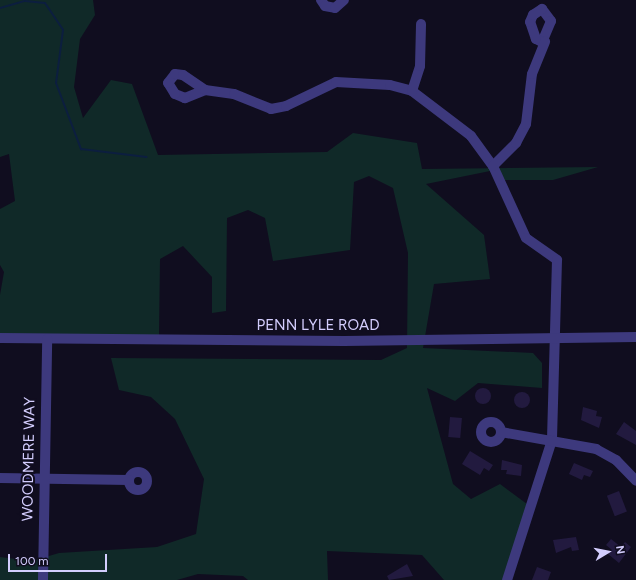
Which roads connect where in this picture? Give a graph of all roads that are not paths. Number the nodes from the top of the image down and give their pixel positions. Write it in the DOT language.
graph roads {
  1 [pos="321,0"];
  2 [pos="344,0"];
  3 [pos="421,24"];
  4 [pos="544,42"];
  5 [pos="205,90"];
  6 [pos="412,91"];
  7 [pos="493,166"];
  8 [pos="0,338"];
  9 [pos="555,338"];
  10 [pos="636,338"];
  11 [pos="47,339"];
  12 [pos="501,432"];
  13 [pos="552,440"];
  14 [pos="0,478"];
  15 [pos="44,478"];
  16 [pos="129,480"];
  17 [pos="636,481"];
  18 [pos="42,580"];
  19 [pos="507,580"];
  1 -- 2 [label="street"];
  3 -- 6 [label="street"];
  4 -- 7 [label="street"];
  5 -- 5 [label="street"];
  5 -- 6 [label="street"];
  6 -- 7 [label="street"];
  7 -- 9 [label="street"];
  8 -- 11 [label="street, PENN LYLE ROAD"];
  9 -- 10 [label="street, PENN LYLE ROAD"];
  9 -- 11 [label="street, PENN LYLE ROAD"];
  9 -- 13 [label="street"];
  11 -- 15 [label="street, WOODMERE WAY"];
  12 -- 13 [label="street"];
  13 -- 17 [label="street"];
  13 -- 19 [label="street"];
  14 -- 15 [label="street"];
  15 -- 16 [label="street"];
  15 -- 18 [label="street, WOODMERE WAY"];
}
